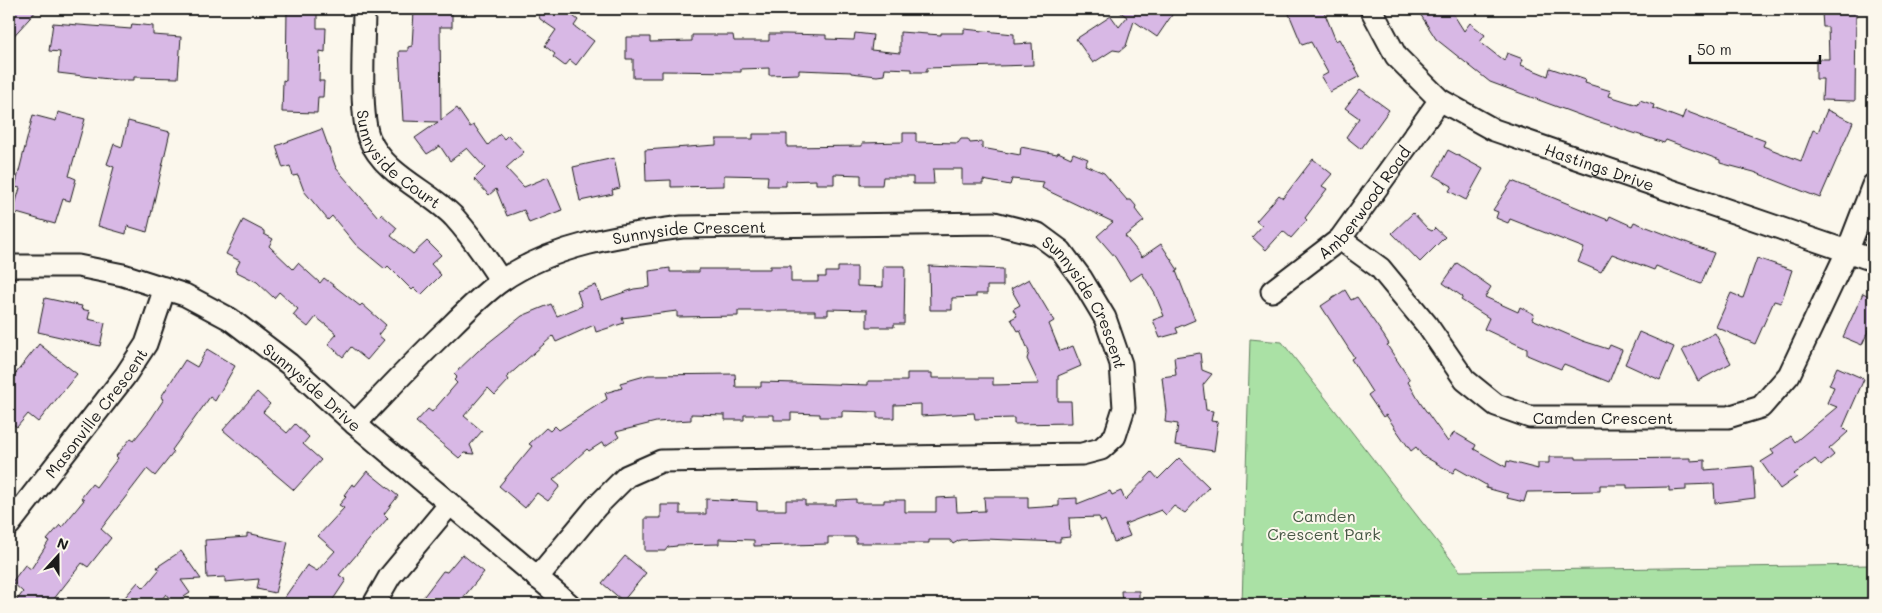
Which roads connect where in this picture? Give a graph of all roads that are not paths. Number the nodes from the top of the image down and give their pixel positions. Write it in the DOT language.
graph roads {
  1 [pos="364,9"];
  2 [pos="1370,9"];
  3 [pos="1440,100"];
  4 [pos="1873,185"];
  5 [pos="1340,239"];
  6 [pos="1847,252"];
  7 [pos="1873,260"];
  8 [pos="9,266"];
  9 [pos="502,281"];
  10 [pos="165,288"];
  11 [pos="1272,291"];
  12 [pos="354,424"];
  13 [pos="450,504"];
  14 [pos="9,525"];
  15 [pos="538,578"];
  16 [pos="374,604"];
  17 [pos="569,604"];
  1 -- 9 [label="street, Sunnyside Court"];
  2 -- 3 [label="street, Hastings Drive"];
  3 -- 5 [label="street, Amberwood Road"];
  3 -- 6 [label="street, Hastings Drive"];
  4 -- 6 [label="street, Camden Crescent"];
  5 -- 6 [label="street, Camden Crescent"];
  5 -- 11 [label="street, Amberwood Road"];
  6 -- 7 [label="street, Hastings Drive"];
  8 -- 10 [label="street, Sunnyside Drive"];
  9 -- 12 [label="street, Sunnyside Crescent"];
  9 -- 15 [label="street, Sunnyside Crescent"];
  10 -- 12 [label="street, Sunnyside Drive"];
  10 -- 14 [label="street, Masonville Crescent"];
  12 -- 13 [label="street, Sunnyside Drive"];
  13 -- 15 [label="street, Sunnyside Drive"];
  13 -- 16 [label="street"];
  15 -- 17 [label="street, Sunnyside Drive"];
}
